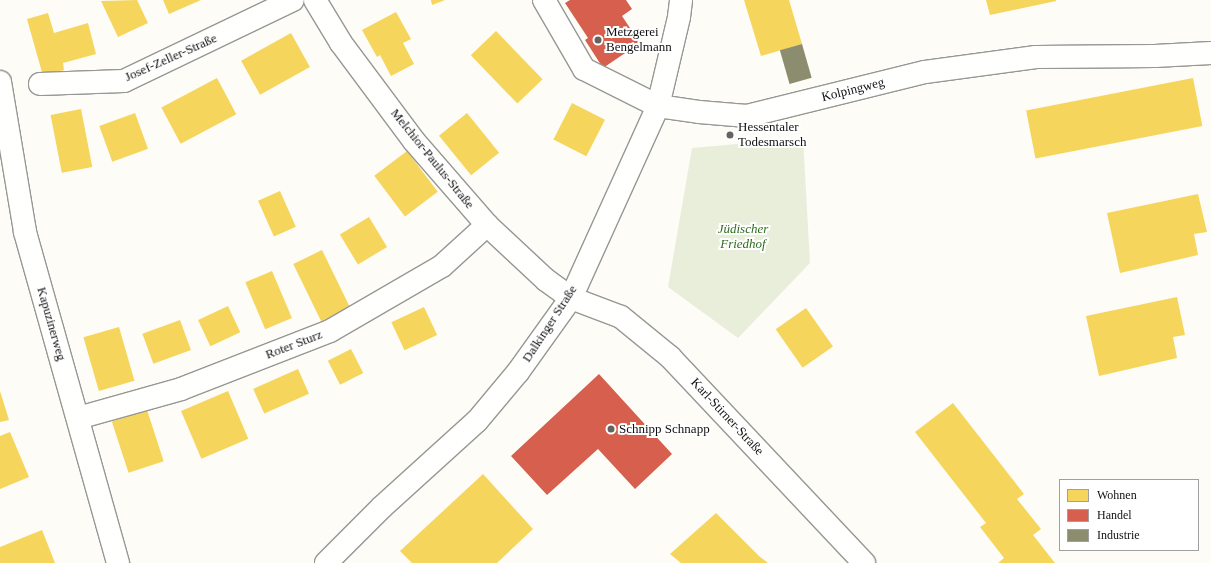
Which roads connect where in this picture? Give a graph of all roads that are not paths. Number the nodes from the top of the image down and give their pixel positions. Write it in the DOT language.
graph roads {
  1 [pos="293,0"];
  2 [pos="315,0"];
  3 [pos="544,0"];
  4 [pos="681,0"];
  5 [pos="1211,52"];
  6 [pos="0,82"];
  7 [pos="40,84"];
  8 [pos="658,106"];
  9 [pos="487,226"];
  10 [pos="571,298"];
  11 [pos="78,418"];
  12 [pos="118,563"];
  13 [pos="326,563"];
  14 [pos="864,563"];
  1 -- 7 [label="street, Josef-Zeller-Straße"];
  2 -- 9 [label="street, Melchior-Paulus-Straße"];
  3 -- 8 [label="street, Kolpingweg"];
  4 -- 8 [label="street, Dalkinger Straße"];
  5 -- 8 [label="street, Kolpingweg"];
  6 -- 11 [label="street, Kapuzinerweg"];
  8 -- 10 [label="street, Dalkinger Straße"];
  9 -- 10 [label="street, Melchior-Paulus-Straße"];
  9 -- 11 [label="street, Roter Sturz"];
  10 -- 13 [label="street, Dalkinger Straße"];
  10 -- 14 [label="street, Karl-Stirner-Straße"];
  11 -- 12 [label="street, Kapuzinerweg"];
}
